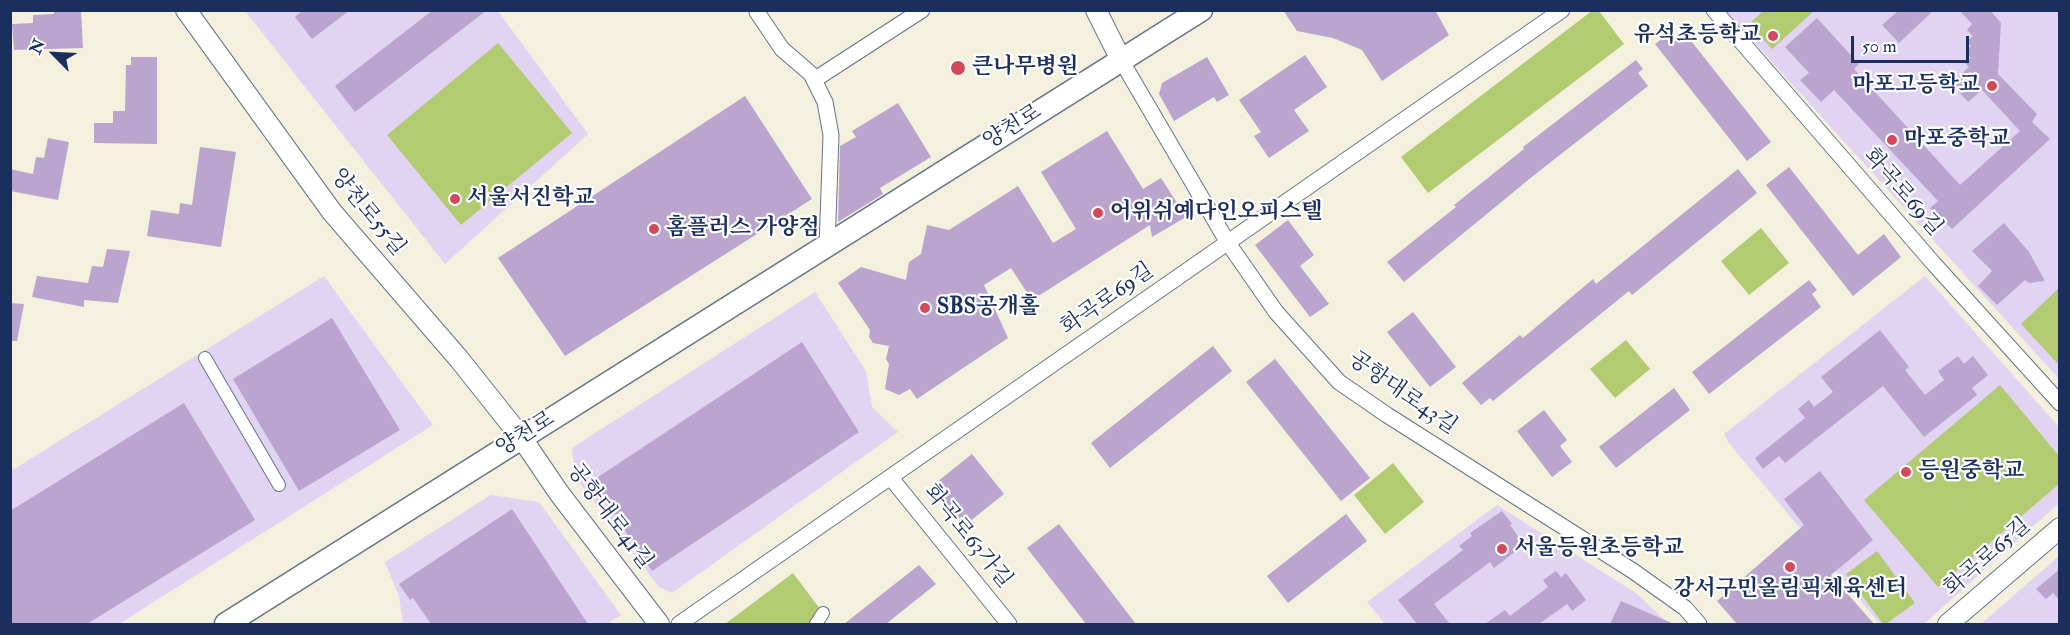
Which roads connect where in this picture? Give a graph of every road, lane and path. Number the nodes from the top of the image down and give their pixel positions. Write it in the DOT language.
graph roads {
  1 [pos="186,10"];
  2 [pos="759,10"];
  3 [pos="922,10"];
  4 [pos="1096,10"];
  5 [pos="1201,10"];
  6 [pos="1562,10"];
  7 [pos="1714,10"];
  8 [pos="1121,60"];
  9 [pos="814,80"];
  10 [pos="1228,243"];
  11 [pos="827,247"];
  12 [pos="205,358"];
  13 [pos="2060,403"];
  14 [pos="521,437"];
  15 [pos="891,478"];
  16 [pos="279,484"];
  17 [pos="2060,528"];
  18 [pos="823,613"];
  19 [pos="226,624"];
  20 [pos="659,624"];
  21 [pos="680,624"];
  22 [pos="816,624"];
  23 [pos="1009,624"];
  24 [pos="1700,624"];
  25 [pos="1948,624"];
  1 -- 14 [label="street, 양천로55길"];
  2 -- 9 [label="street"];
  3 -- 9 [label="street"];
  4 -- 8 [label="street"];
  5 -- 8 [label="main road, 양천로"];
  6 -- 10 [label="street, 화곡로69길"];
  7 -- 13 [label="street, 화곡로69길"];
  8 -- 10 [label="street, 공항대로43길"];
  8 -- 11 [label="main road, 양천로"];
  9 -- 11 [label="street"];
  10 -- 15 [label="street, 화곡로69길"];
  10 -- 24 [label="street, 공항대로43길"];
  11 -- 14 [label="main road, 양천로"];
  12 -- 16 [label="street"];
  14 -- 19 [label="main road, 양천로"];
  14 -- 20 [label="street, 공항대로41길"];
  15 -- 21 [label="street, 화곡로69길"];
  15 -- 23 [label="street, 화곡로63가길"];
  17 -- 25 [label="street, 화곡로65길"];
  18 -- 22 [label="street"];
}
